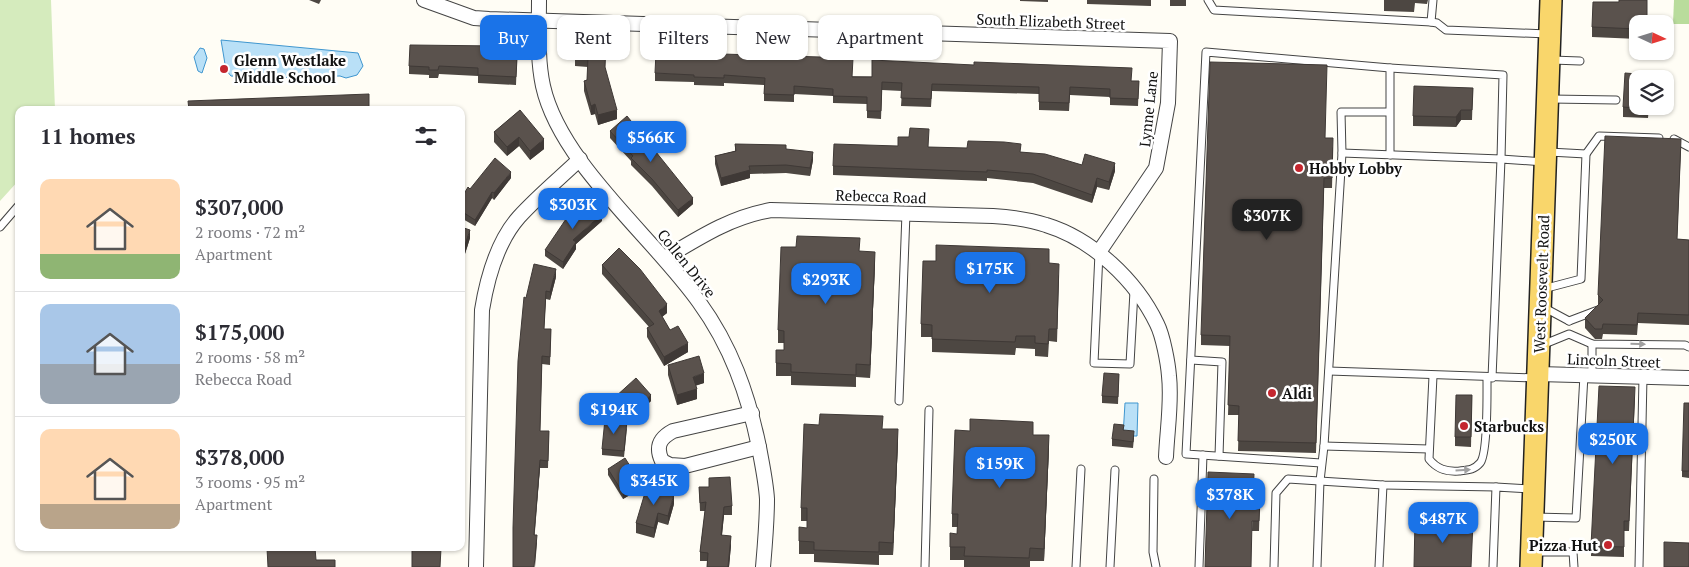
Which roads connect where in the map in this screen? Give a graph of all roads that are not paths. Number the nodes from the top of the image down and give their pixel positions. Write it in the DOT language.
graph roads {
  1 [pos="424,0"];
  2 [pos="539,0"];
  3 [pos="1208,0"];
  4 [pos="1433,0"];
  5 [pos="1551,0"];
  6 [pos="539,15"];
  7 [pos="480,18"];
  8 [pos="547,21"];
  9 [pos="1431,22"];
  10 [pos="1550,34"];
  11 [pos="1170,40"];
  12 [pos="540,60"];
  13 [pos="1549,60"];
  14 [pos="1580,61"];
  15 [pos="1390,68"];
  16 [pos="1548,99"];
  17 [pos="1616,100"];
  18 [pos="1389,112"];
  19 [pos="1689,147"];
  20 [pos="1342,153"];
  21 [pos="1586,154"];
  22 [pos="1390,155"];
  23 [pos="1546,157"];
  24 [pos="580,159"];
  25 [pos="1501,159"];
  26 [pos="15,210"];
  27 [pos="906,213"];
  28 [pos="0,226"];
  29 [pos="1099,252"];
  30 [pos="665,258"];
  31 [pos="1134,288"];
  32 [pos="1541,297"];
  33 [pos="1598,310"];
  34 [pos="1569,321"];
  35 [pos="1569,334"];
  36 [pos="1592,344"];
  37 [pos="1539,346"];
  38 [pos="1688,346"];
  39 [pos="1191,360"];
  40 [pos="1329,371"];
  41 [pos="1588,375"];
  42 [pos="1433,376"];
  43 [pos="1538,376"];
  44 [pos="1644,377"];
  45 [pos="1489,378"];
  46 [pos="1689,378"];
  47 [pos="899,401"];
  48 [pos="929,410"];
  49 [pos="752,413"];
  50 [pos="1324,446"];
  51 [pos="759,448"];
  52 [pos="1429,449"];
  53 [pos="1203,455"];
  54 [pos="1166,456"];
  55 [pos="1220,456"];
  56 [pos="1321,463"];
  57 [pos="1081,469"];
  58 [pos="1114,470"];
  59 [pos="1154,479"];
  60 [pos="1320,481"];
  61 [pos="1383,485"];
  62 [pos="1496,487"];
  63 [pos="1534,489"];
  64 [pos="1533,517"];
  65 [pos="1532,560"];
  66 [pos="476,567"];
  67 [pos="763,567"];
  68 [pos="925,567"];
  69 [pos="1076,567"];
  70 [pos="1110,567"];
  71 [pos="1156,567"];
  72 [pos="1199,567"];
  73 [pos="1274,567"];
  74 [pos="1317,567"];
  75 [pos="1380,567"];
  76 [pos="1493,567"];
  77 [pos="1574,567"];
  78 [pos="1639,567"];
  1 -- 7 [label="street, South Elizabeth Street"];
  2 -- 6 [label="street, Collen Drive"];
  3 -- 9 [label="lane"];
  4 -- 9 [label="lane"];
  5 -- 10 [label="main road, West Roosevelt Road"];
  8 -- 11 [label="street, South Elizabeth Street"];
  9 -- 10 [label="lane"];
  10 -- 13 [label="main road, West Roosevelt Road"];
  11 -- 29 [label="street, Lynne Lane"];
  12 -- 24 [label="street, Collen Drive"];
  13 -- 14 [label="lane"];
  13 -- 16 [label="main road, West Roosevelt Road"];
  15 -- 18 [label="lane"];
  15 -- 25 [label="lane"];
  15 -- 39 [label="lane"];
  16 -- 17 [label="lane"];
  16 -- 23 [label="main road, West Roosevelt Road"];
  18 -- 20 [label="lane"];
  18 -- 22 [label="lane"];
  19 -- 21 [label="lane"];
  20 -- 22 [label="lane"];
  20 -- 40 [label="lane"];
  21 -- 23 [label="lane"];
  21 -- 32 [label="lane"];
  22 -- 25 [label="lane"];
  23 -- 25 [label="lane"];
  23 -- 32 [label="main road, West Roosevelt Road"];
  24 -- 30 [label="street, Collen Drive"];
  24 -- 66 [label="street"];
  25 -- 45 [label="lane"];
  26 -- 28 [label="lane"];
  27 -- 29 [label="street, Rebecca Road"];
  27 -- 30 [label="street, Rebecca Road"];
  27 -- 47 [label="lane"];
  29 -- 31 [label="street, Rebecca Road"];
  29 -- 31 [label="lane"];
  30 -- 49 [label="street, Collen Drive"];
  31 -- 54 [label="street, Rebecca Road"];
  32 -- 34 [label="lane"];
  32 -- 37 [label="main road, West Roosevelt Road"];
  33 -- 34 [label="lane"];
  34 -- 35 [label="lane"];
  35 -- 36 [label="lane"];
  35 -- 37 [label="lane"];
  36 -- 38 [label="lane, one-way"];
  36 -- 41 [label="lane"];
  37 -- 43 [label="main road, West Roosevelt Road"];
  39 -- 53 [label="lane"];
  39 -- 55 [label="lane"];
  40 -- 42 [label="lane"];
  40 -- 50 [label="lane"];
  41 -- 43 [label="street, Lincoln Street"];
  41 -- 44 [label="street, Lincoln Street"];
  41 -- 64 [label="lane"];
  42 -- 45 [label="lane"];
  42 -- 52 [label="lane"];
  43 -- 45 [label="lane"];
  43 -- 63 [label="main road, West Roosevelt Road"];
  44 -- 46 [label="street, Lincoln Street"];
  44 -- 78 [label="lane"];
  52 -- 45 [label="lane, one-way"];
  48 -- 68 [label="lane"];
  49 -- 51 [label="street, Collen Drive"];
  49 -- 51 [label="street"];
  50 -- 52 [label="lane"];
  50 -- 56 [label="lane"];
  51 -- 67 [label="street, Collen Drive"];
  53 -- 55 [label="lane"];
  53 -- 72 [label="lane"];
  55 -- 56 [label="lane"];
  56 -- 60 [label="lane"];
  57 -- 69 [label="lane"];
  58 -- 70 [label="lane"];
  59 -- 71 [label="lane"];
  60 -- 61 [label="lane"];
  60 -- 73 [label="lane"];
  60 -- 74 [label="lane"];
  61 -- 62 [label="lane"];
  61 -- 75 [label="lane"];
  62 -- 63 [label="lane"];
  62 -- 76 [label="lane"];
  63 -- 64 [label="main road, West Roosevelt Road"];
  64 -- 65 [label="main road, West Roosevelt Road"];
  65 -- 77 [label="lane"];
}
